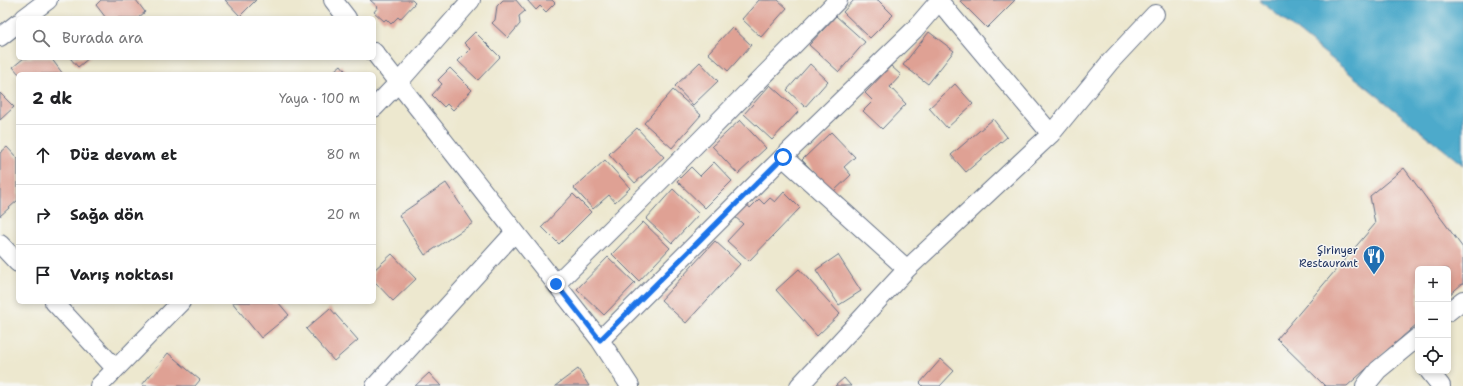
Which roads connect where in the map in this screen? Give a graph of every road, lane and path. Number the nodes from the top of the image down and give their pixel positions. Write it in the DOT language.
graph roads {
  1 [pos="48,0"];
  2 [pos="333,0"];
  3 [pos="471,0"];
  4 [pos="838,0"];
  5 [pos="939,0"];
  6 [pos="1155,14"];
  7 [pos="27,16"];
  8 [pos="345,16"];
  9 [pos="16,23"];
  10 [pos="1,34"];
  11 [pos="376,55"];
  12 [pos="398,83"];
  13 [pos="376,106"];
  14 [pos="1050,134"];
  15 [pos="783,157"];
  16 [pos="515,232"];
  17 [pos="0,244"];
  18 [pos="16,261"];
  19 [pos="907,269"];
  20 [pos="556,284"];
  21 [pos="1463,300"];
  22 [pos="56,304"];
  23 [pos="179,304"];
  24 [pos="1451,310"];
  25 [pos="600,340"];
  26 [pos="1415,346"];
  27 [pos="115,368"];
  28 [pos="1431,374"];
  29 [pos="98,386"];
  30 [pos="375,386"];
  31 [pos="630,386"];
  32 [pos="799,386"];
  33 [pos="1365,386"];
  34 [pos="1441,386"];
  1 -- 7 [label="street"];
  2 -- 8 [label="street"];
  3 -- 12 [label="street"];
  4 -- 20 [label="street"];
  5 -- 14 [label="street"];
  5 -- 15 [label="street"];
  6 -- 14 [label="street"];
  9 -- 10 [label="street"];
  11 -- 12 [label="street"];
  12 -- 13 [label="street"];
  12 -- 16 [label="street"];
  14 -- 19 [label="street"];
  15 -- 19 [label="street"];
  15 -- 25 [label="street"];
  16 -- 20 [label="street"];
  16 -- 30 [label="street"];
  17 -- 18 [label="street"];
  19 -- 32 [label="street"];
  20 -- 25 [label="street"];
  21 -- 24 [label="street"];
  22 -- 27 [label="street"];
  23 -- 27 [label="street"];
  25 -- 31 [label="street"];
  26 -- 33 [label="street"];
  27 -- 29 [label="street"];
  28 -- 34 [label="street"];
}
